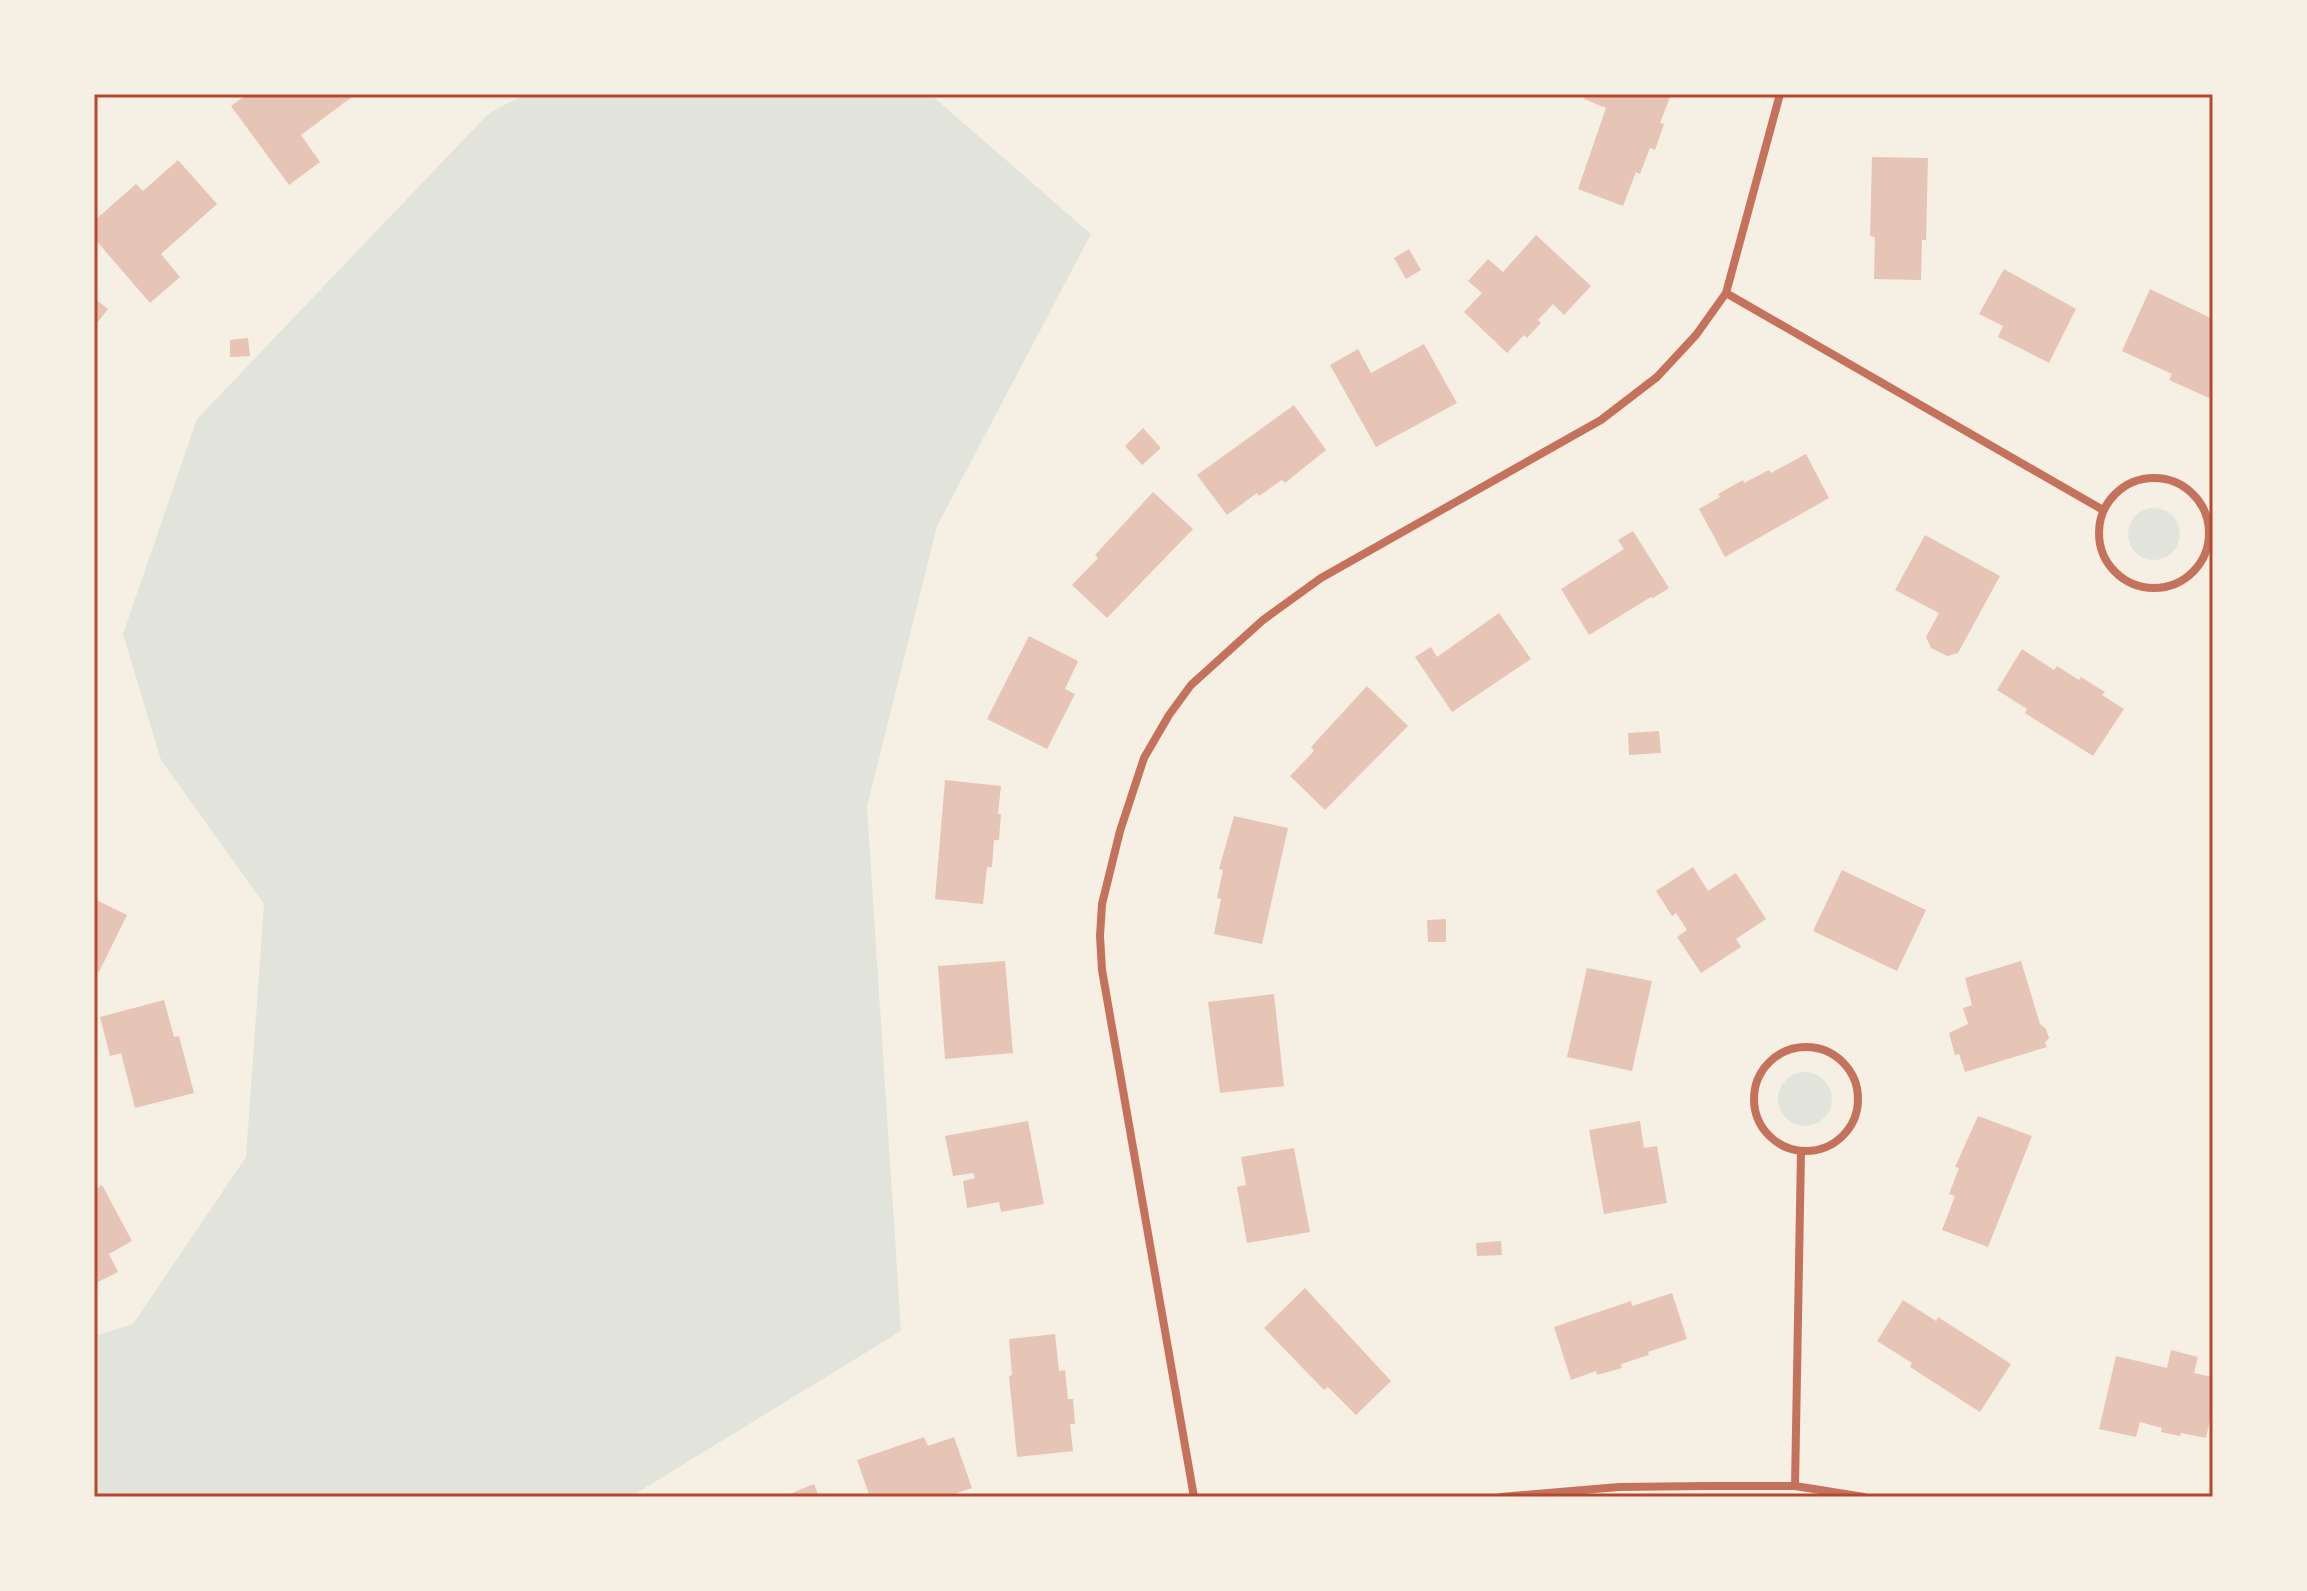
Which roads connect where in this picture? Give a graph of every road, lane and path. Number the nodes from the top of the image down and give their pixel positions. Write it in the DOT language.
graph roads {
  1 [pos="1780,94"];
  2 [pos="1726,293"];
  3 [pos="2103,510"];
  4 [pos="1801,1152"];
  5 [pos="1795,1486"];
  6 [pos="1194,1497"];
  7 [pos="1501,1497"];
  8 [pos="1864,1497"];
  1 -- 2 [label="street"];
  2 -- 3 [label="street"];
  2 -- 6 [label="street"];
  3 -- 3 [label="street"];
  4 -- 4 [label="street"];
  4 -- 5 [label="street"];
  5 -- 7 [label="street"];
  5 -- 8 [label="street"];
}
